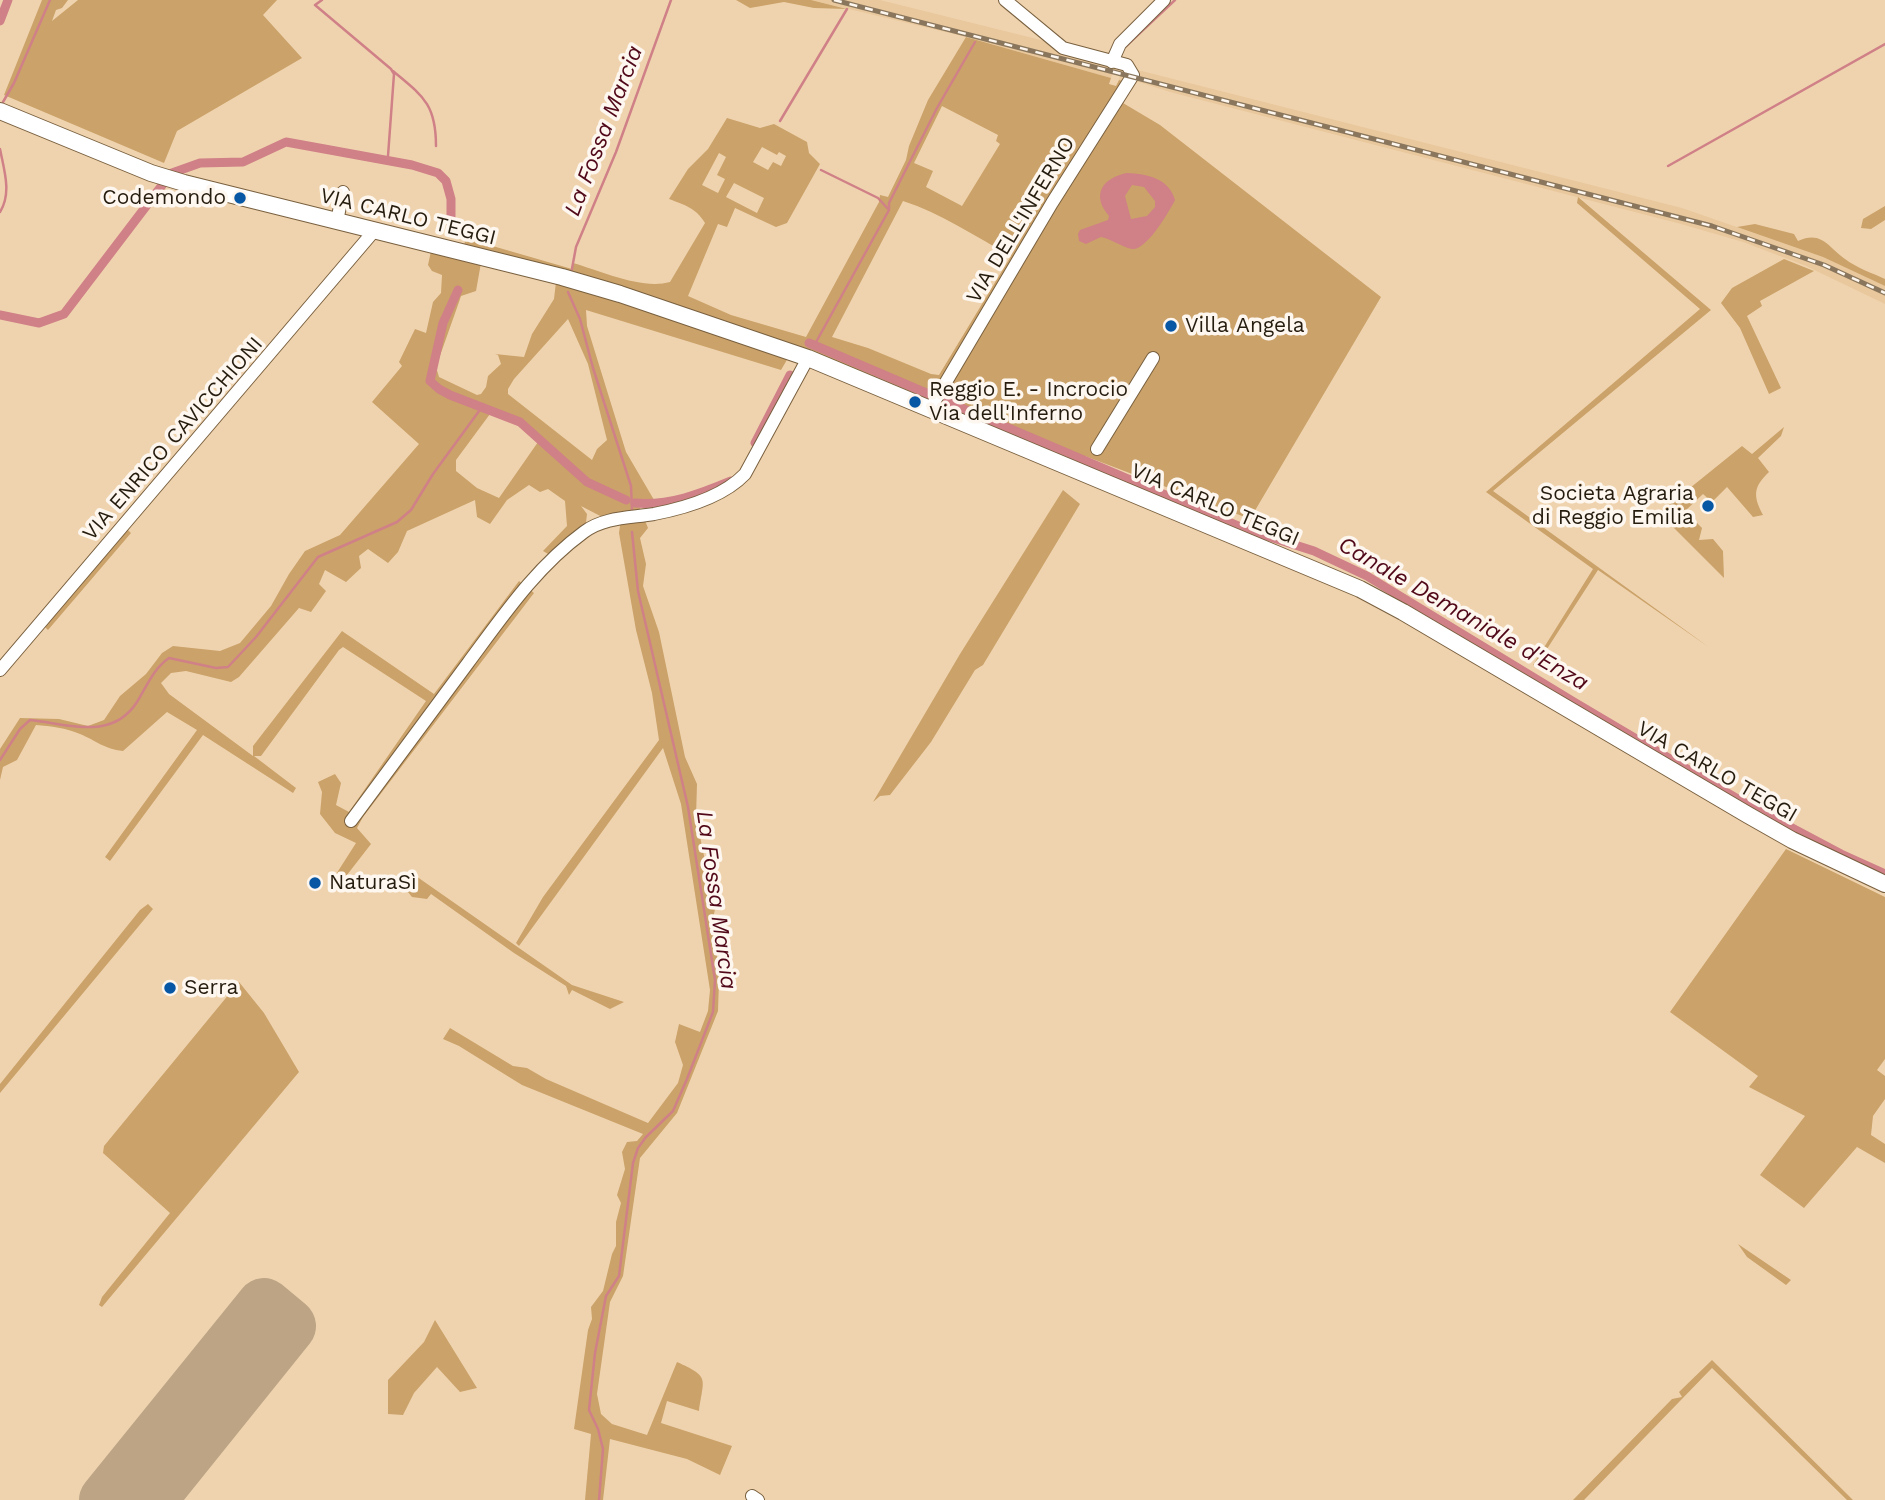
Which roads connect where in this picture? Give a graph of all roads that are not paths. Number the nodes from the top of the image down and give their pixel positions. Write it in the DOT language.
graph roads {
  1 [pos="1004,0"];
  2 [pos="1164,0"];
  3 [pos="1112,62"];
  4 [pos="0,111"];
  5 [pos="343,192"];
  6 [pos="337,221"];
  7 [pos="374,231"];
  8 [pos="808,358"];
  9 [pos="1153,358"];
  10 [pos="932,405"];
  11 [pos="1097,449"];
  12 [pos="0,670"];
  13 [pos="351,821"];
  14 [pos="1885,884"];
  1 -- 3 [label="street"];
  2 -- 3 [label="street"];
  3 -- 10 [label="street, VIA DELL'INFERNO"];
  4 -- 6 [label="main road, VIA CARLO TEGGI"];
  5 -- 6 [label="street"];
  6 -- 7 [label="main road, VIA CARLO TEGGI"];
  7 -- 8 [label="main road, VIA CARLO TEGGI"];
  7 -- 12 [label="street, VIA ENRICO CAVICCHIONI"];
  8 -- 10 [label="main road, VIA CARLO TEGGI"];
  8 -- 13 [label="street"];
  9 -- 11 [label="street"];
  10 -- 14 [label="main road, VIA CARLO TEGGI"];
}
